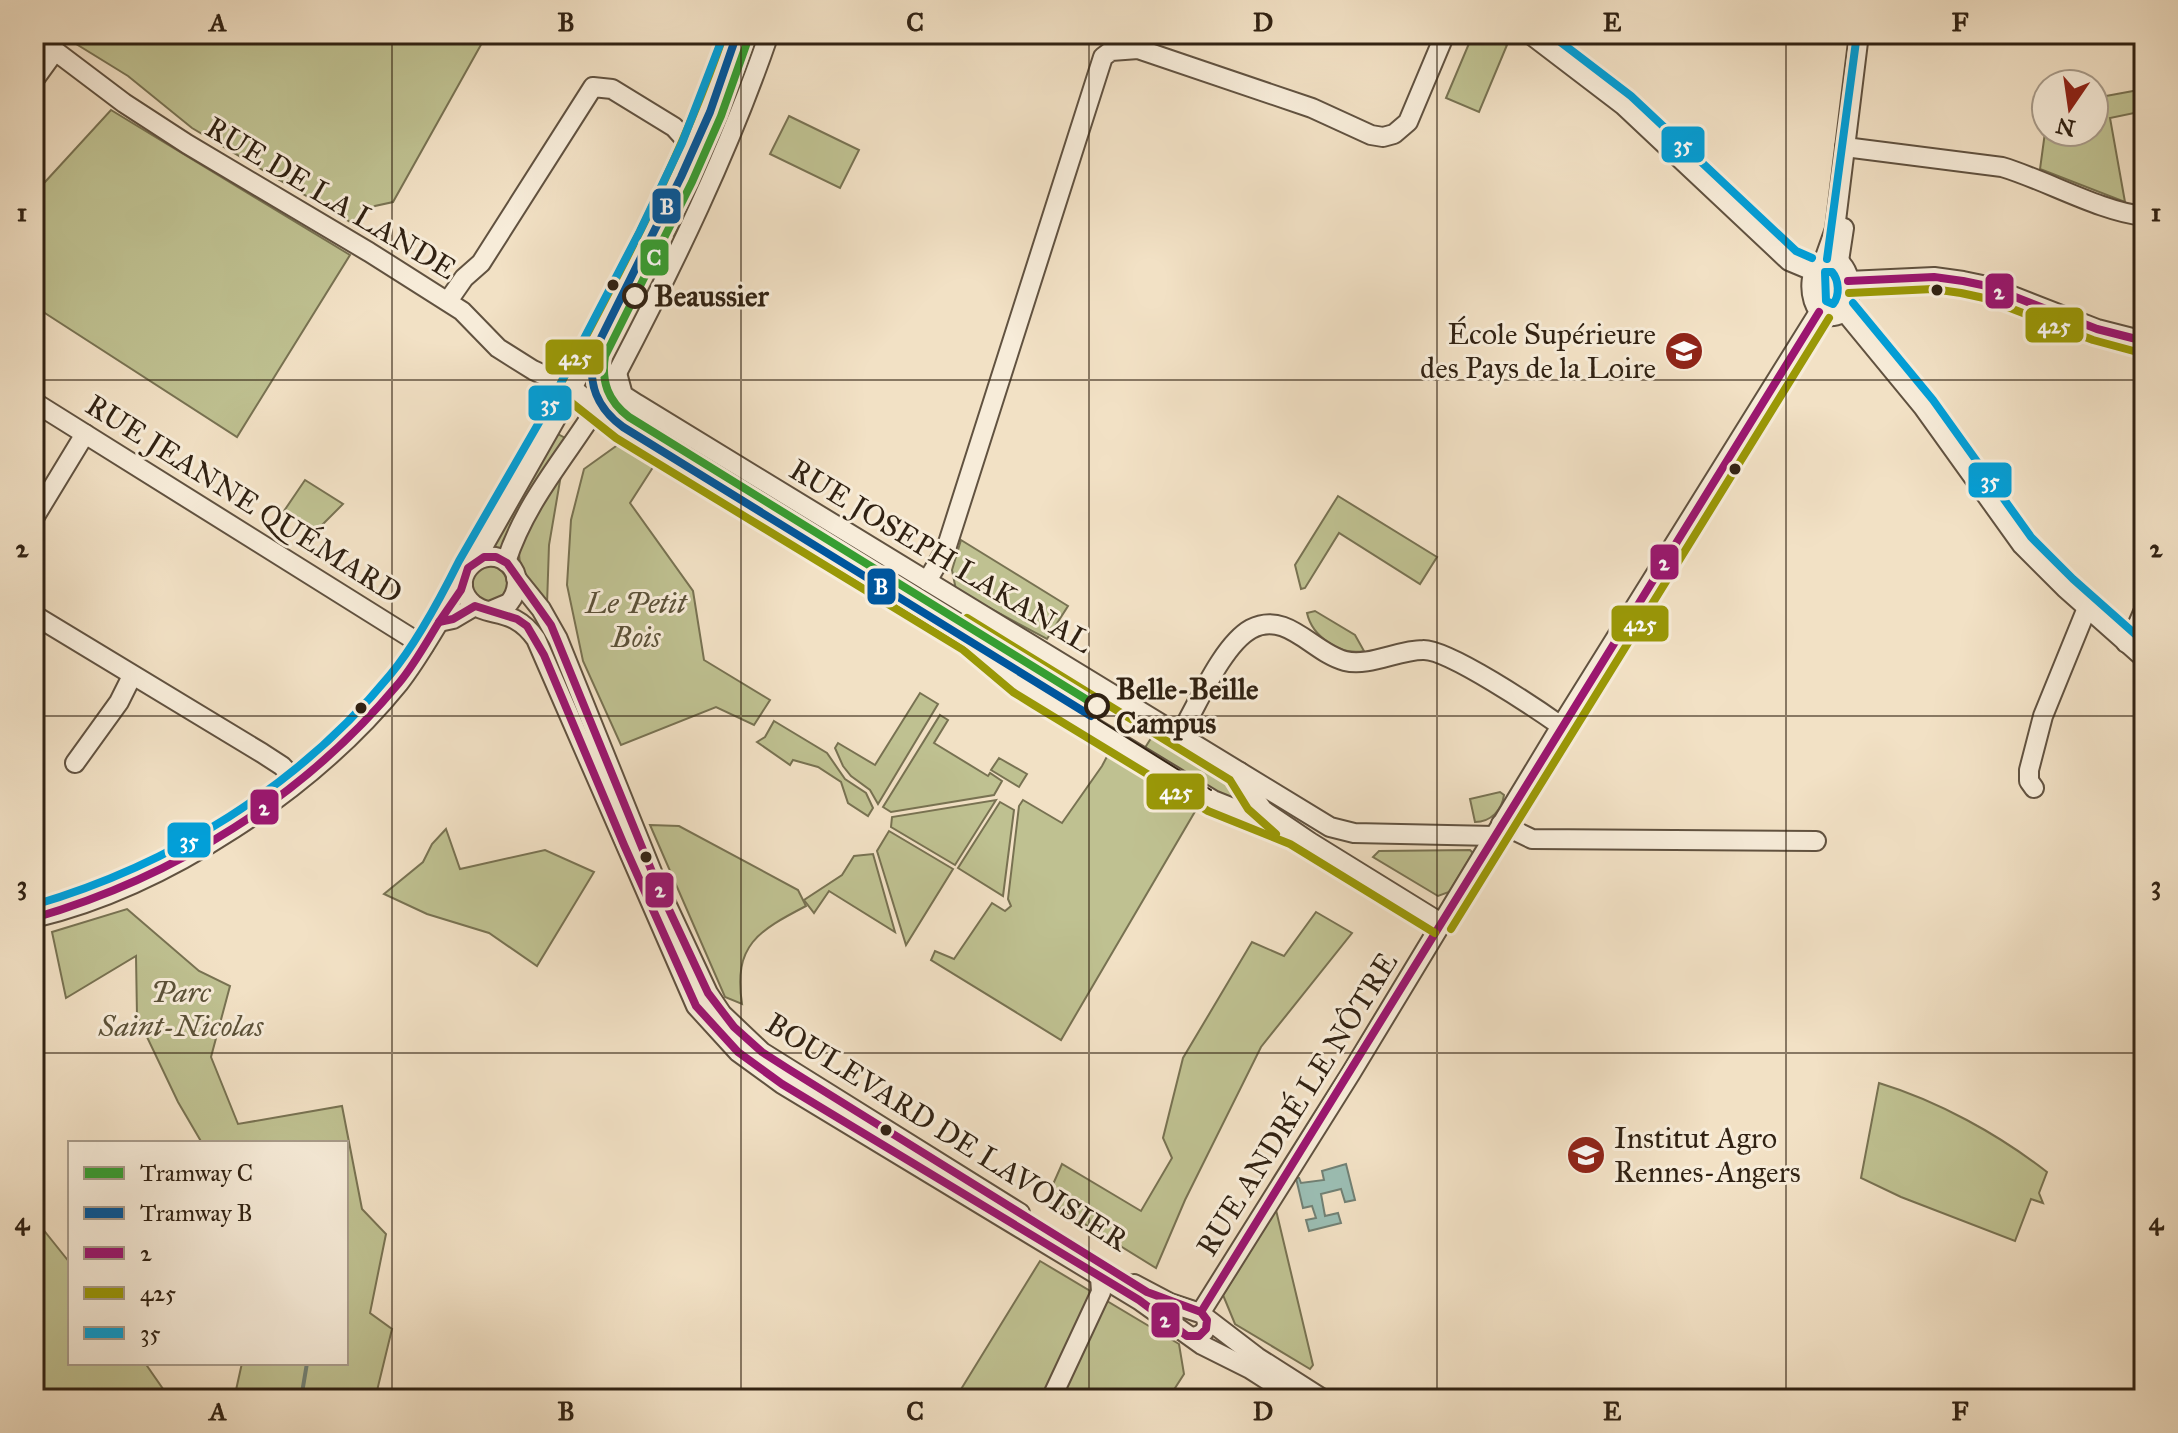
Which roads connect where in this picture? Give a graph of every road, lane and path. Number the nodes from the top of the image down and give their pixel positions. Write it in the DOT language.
graph roads {
  1 [pos="737,34"];
  2 [pos="769,34"];
  3 [pos="1445,34"];
  4 [pos="1530,34"];
  5 [pos="1859,34"];
  6 [pos="1869,34"];
  7 [pos="34,35"];
  8 [pos="55,51"];
  9 [pos="34,80"];
  10 [pos="703,124"];
  11 [pos="674,127"];
  12 [pos="1850,147"];
  13 [pos="693,148"];
  14 [pos="2144,216"];
  15 [pos="1825,264"];
  16 [pos="1848,281"];
  17 [pos="448,301"];
  18 [pos="1844,311"];
  19 [pos="1819,312"];
  20 [pos="2144,341"];
  21 [pos="617,384"];
  22 [pos="572,388"];
  23 [pos="34,402"];
  24 [pos="595,409"];
  25 [pos="85,434"];
  26 [pos="34,518"];
  27 [pos="475,561"];
  28 [pos="506,562"];
  29 [pos="516,578"];
  30 [pos="927,581"];
  31 [pos="463,585"];
  32 [pos="482,608"];
  33 [pos="2087,608"];
  34 [pos="2144,610"];
  35 [pos="34,615"];
  36 [pos="439,622"];
  37 [pos="2126,643"];
  38 [pos="424,646"];
  39 [pos="2144,658"];
  40 [pos="132,676"];
  41 [pos="1561,726"];
  42 [pos="1180,734"];
  43 [pos="75,763"];
  44 [pos="1240,772"];
  45 [pos="297,782"];
  46 [pos="2034,788"];
  47 [pos="1497,830"];
  48 [pos="1295,833"];
  49 [pos="1816,841"];
  50 [pos="34,918"];
  51 [pos="1441,923"];
  52 [pos="1100,1277"];
  53 [pos="1201,1313"];
  54 [pos="1188,1334"];
  55 [pos="1051,1399"];
  56 [pos="1297,1399"];
  57 [pos="1323,1399"];
  1 -- 10 [label="street"];
  2 -- 21 [label="street"];
  3 -- 30 [label="street"];
  4 -- 15 [label="street"];
  5 -- 12 [label="street"];
  6 -- 12 [label="street"];
  7 -- 8 [label="street, RUE DE LA LANDE"];
  8 -- 9 [label="street"];
  8 -- 17 [label="street, RUE DE LA LANDE"];
  10 -- 11 [label="street"];
  10 -- 13 [label="street"];
  11 -- 13 [label="street"];
  11 -- 17 [label="street"];
  12 -- 14 [label="street"];
  12 -- 15 [label="street"];
  13 -- 22 [label="street"];
  15 -- 16 [label="street"];
  15 -- 19 [label="street"];
  16 -- 18 [label="street"];
  16 -- 20 [label="street"];
  17 -- 22 [label="street, RUE DE LA LANDE"];
  18 -- 19 [label="street"];
  18 -- 33 [label="street"];
  19 -- 41 [label="street, RUE ANDRÉ LE NÔTRE"];
  21 -- 22 [label="street"];
  21 -- 24 [label="street"];
  21 -- 30 [label="street, RUE JOSEPH LAKANAL"];
  22 -- 24 [label="street, RUE DE LA LANDE"];
  22 -- 27 [label="street"];
  23 -- 25 [label="street, RUE JEANNE QUÉMARD"];
  24 -- 28 [label="street"];
  24 -- 48 [label="street, RUE JOSEPH LAKANAL"];
  25 -- 26 [label="street"];
  25 -- 38 [label="street, RUE JEANNE QUÉMARD"];
  27 -- 28 [label="street"];
  27 -- 31 [label="street"];
  28 -- 29 [label="street"];
  29 -- 32 [label="street"];
  29 -- 53 [label="street, BOULEVARD DE LAVOISIER"];
  30 -- 42 [label="street, RUE JOSEPH LAKANAL"];
  31 -- 32 [label="street"];
  31 -- 36 [label="street"];
  32 -- 36 [label="street"];
  32 -- 52 [label="street, BOULEVARD DE LAVOISIER"];
  33 -- 37 [label="street"];
  33 -- 46 [label="street"];
  34 -- 37 [label="street"];
  35 -- 40 [label="street"];
  36 -- 38 [label="street"];
  37 -- 39 [label="street"];
  38 -- 45 [label="street"];
  40 -- 43 [label="street"];
  40 -- 45 [label="street"];
  41 -- 42 [label="street"];
  41 -- 47 [label="street, RUE ANDRÉ LE NÔTRE"];
  42 -- 44 [label="street, RUE JOSEPH LAKANAL"];
  44 -- 47 [label="street"];
  44 -- 48 [label="street, RUE JOSEPH LAKANAL"];
  45 -- 50 [label="street"];
  47 -- 49 [label="street"];
  47 -- 51 [label="street, RUE ANDRÉ LE NÔTRE"];
  48 -- 51 [label="street, RUE JOSEPH LAKANAL"];
  51 -- 53 [label="street, RUE ANDRÉ LE NÔTRE"];
  52 -- 54 [label="street, BOULEVARD DE LAVOISIER"];
  52 -- 55 [label="street"];
  53 -- 54 [label="street, RUE ANDRÉ LE NÔTRE"];
  53 -- 57 [label="street, BOULEVARD DE LAVOISIER"];
  54 -- 56 [label="street, BOULEVARD DE LAVOISIER"];
}
